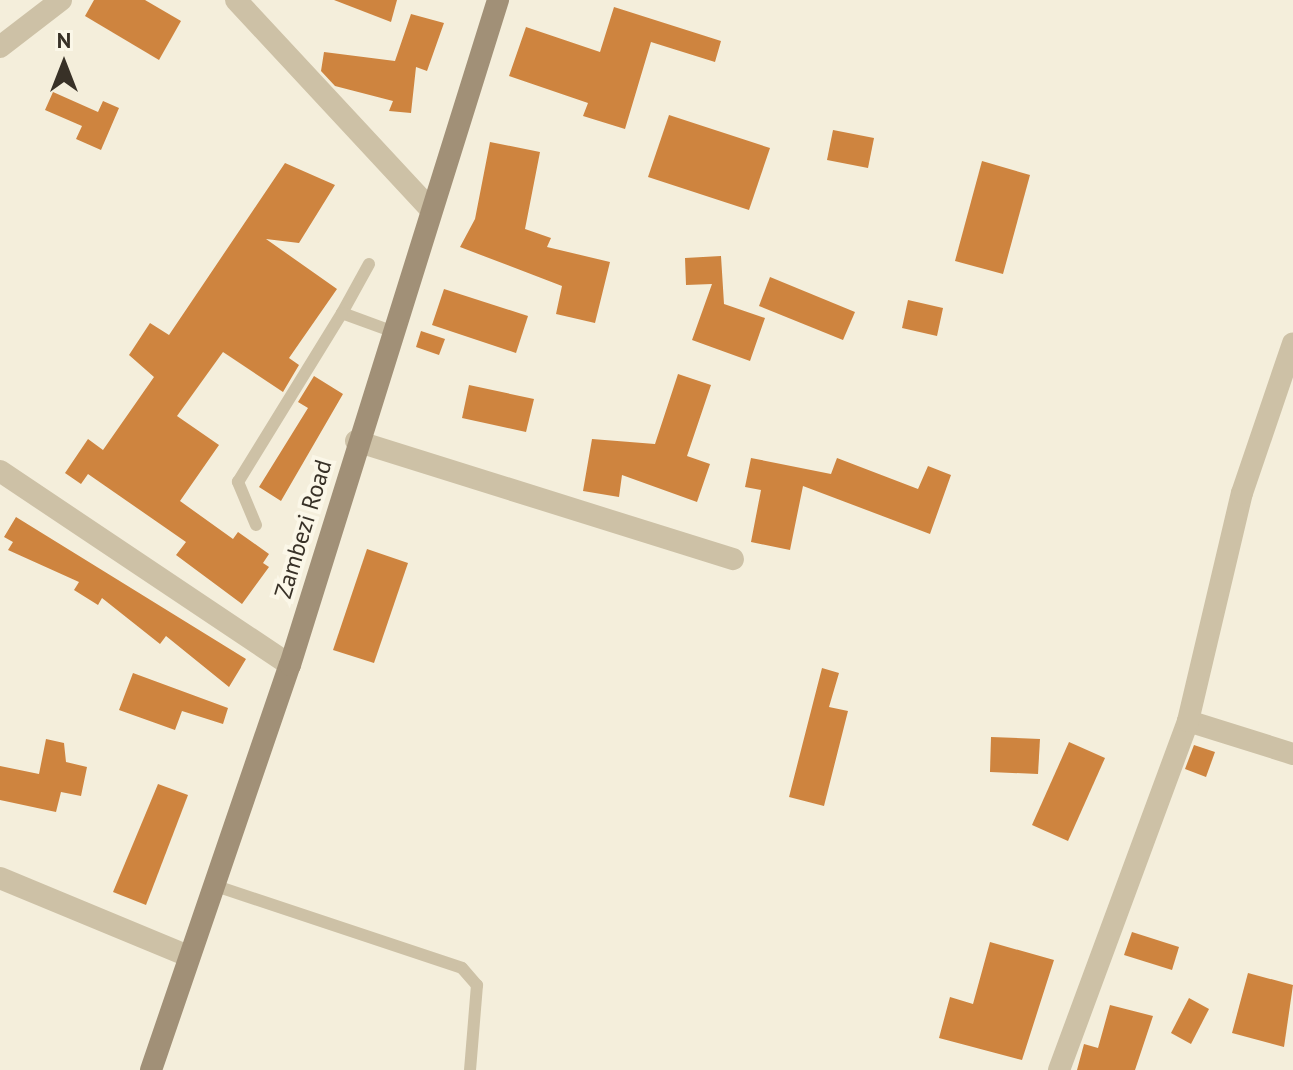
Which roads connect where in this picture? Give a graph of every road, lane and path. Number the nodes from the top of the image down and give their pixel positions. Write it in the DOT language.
graph roads {
  1 [pos="61,0"];
  2 [pos="236,0"];
  3 [pos="498,0"];
  4 [pos="0,47"];
  5 [pos="431,210"];
  6 [pos="369,264"];
  7 [pos="342,313"];
  8 [pos="391,331"];
  9 [pos="1293,343"];
  10 [pos="356,441"];
  11 [pos="0,471"];
  12 [pos="256,525"];
  13 [pos="733,559"];
  14 [pos="290,665"];
  15 [pos="1188,721"];
  16 [pos="1293,754"];
  17 [pos="0,878"];
  18 [pos="213,885"];
  19 [pos="188,956"];
  20 [pos="151,1070"];
  21 [pos="470,1070"];
  22 [pos="1059,1070"];
  1 -- 4 [label="street"];
  2 -- 5 [label="street"];
  3 -- 5 [label="main road, Zambezi Road"];
  5 -- 8 [label="main road, Zambezi Road"];
  6 -- 7 [label="lane"];
  7 -- 8 [label="lane"];
  7 -- 12 [label="lane"];
  8 -- 10 [label="main road, Zambezi Road"];
  9 -- 15 [label="street"];
  10 -- 13 [label="street"];
  10 -- 14 [label="main road, Zambezi Road"];
  11 -- 14 [label="street"];
  14 -- 18 [label="main road, Zambezi Road"];
  15 -- 16 [label="street"];
  15 -- 22 [label="street"];
  17 -- 19 [label="street"];
  18 -- 19 [label="main road, Zambezi Road"];
  18 -- 21 [label="lane"];
  19 -- 20 [label="main road, Zambezi Road"];
}
